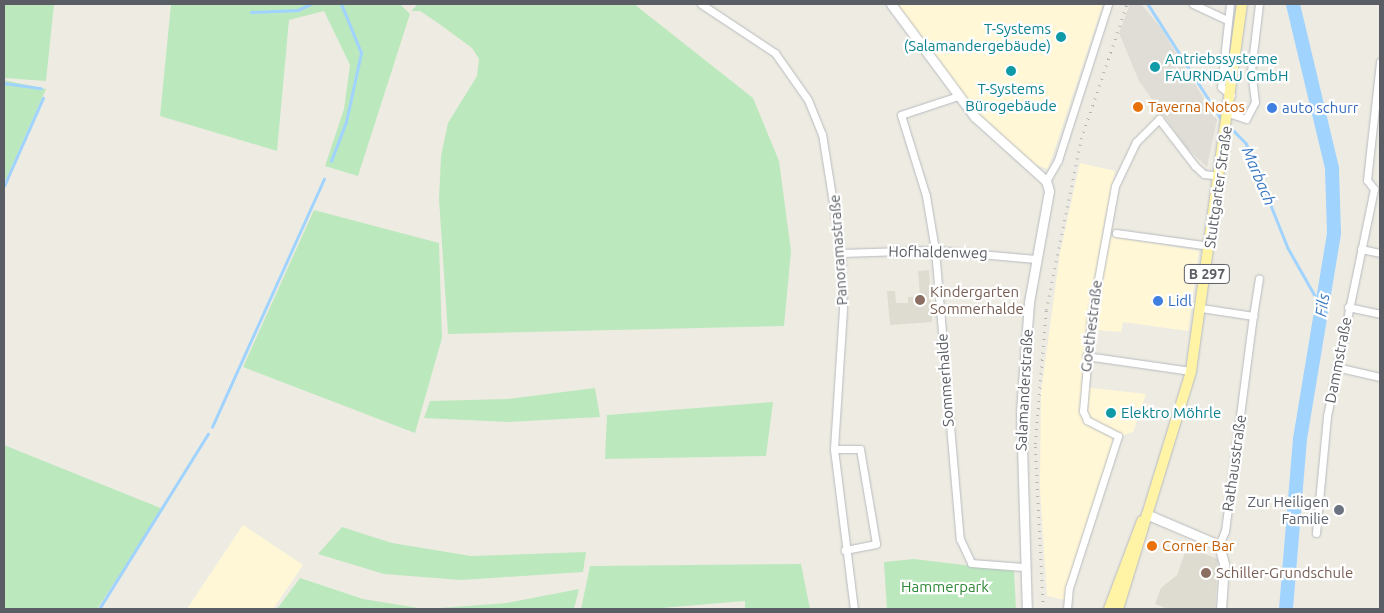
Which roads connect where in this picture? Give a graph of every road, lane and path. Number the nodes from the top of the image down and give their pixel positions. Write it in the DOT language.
graph roads {
  1 [pos="701,4"];
  2 [pos="891,4"];
  3 [pos="1108,4"];
  4 [pos="1193,4"];
  5 [pos="1230,4"];
  6 [pos="1242,4"];
  7 [pos="1259,4"];
  8 [pos="1227,20"];
  9 [pos="1380,62"];
  10 [pos="1231,95"];
  11 [pos="958,96"];
  12 [pos="1228,116"];
  13 [pos="1377,127"];
  14 [pos="1221,176"];
  15 [pos="1046,181"];
  16 [pos="1377,190"];
  17 [pos="1116,233"];
  18 [pos="1210,246"];
  19 [pos="1361,249"];
  20 [pos="935,250"];
  21 [pos="841,253"];
  22 [pos="1380,253"];
  23 [pos="1036,258"];
  24 [pos="1259,278"];
  25 [pos="1348,307"];
  26 [pos="1201,308"];
  27 [pos="1380,314"];
  28 [pos="1253,316"];
  29 [pos="1086,356"];
  30 [pos="1336,367"];
  31 [pos="1190,371"];
  32 [pos="1380,377"];
  33 [pos="834,449"];
  34 [pos="1146,514"];
  35 [pos="1316,533"];
  36 [pos="1219,545"];
  37 [pos="845,550"];
  38 [pos="1023,567"];
  39 [pos="854,609"];
  40 [pos="1026,609"];
  41 [pos="1068,609"];
  42 [pos="1108,609"];
  43 [pos="1118,609"];
  44 [pos="1221,609"];
  1 -- 21 [label="street, Panoramastraße"];
  2 -- 11 [label="street"];
  3 -- 15 [label="street, Salamanderstraße"];
  4 -- 8 [label="street"];
  5 -- 8 [label="street"];
  6 -- 10 [label="main road, Stuttgarter Straße / B 297"];
  7 -- 12 [label="street"];
  8 -- 10 [label="street"];
  9 -- 13 [label="street"];
  10 -- 12 [label="main road, Stuttgarter Straße / B 297"];
  11 -- 15 [label="street"];
  11 -- 20 [label="street, Sommerhalde"];
  12 -- 14 [label="main road, Stuttgarter Straße / B 297"];
  13 -- 16 [label="street"];
  14 -- 18 [label="main road, Stuttgarter Straße / B 297"];
  14 -- 29 [label="street, Goethestraße"];
  15 -- 23 [label="street, Salamanderstraße"];
  16 -- 19 [label="street, Dammstraße"];
  17 -- 18 [label="street"];
  18 -- 26 [label="main road, Stuttgarter Straße / B 297"];
  19 -- 22 [label="street"];
  19 -- 25 [label="street, Dammstraße"];
  20 -- 21 [label="street, Hofhaldenweg"];
  20 -- 23 [label="street, Hofhaldenweg"];
  20 -- 38 [label="street, Sommerhalde"];
  21 -- 33 [label="street, Panoramastraße"];
  23 -- 38 [label="street, Salamanderstraße"];
  24 -- 28 [label="street, Rathausstraße"];
  25 -- 27 [label="street"];
  25 -- 30 [label="street, Dammstraße"];
  26 -- 28 [label="street"];
  26 -- 31 [label="main road, Stuttgarter Straße / B 297"];
  28 -- 36 [label="street, Rathausstraße"];
  29 -- 31 [label="street"];
  29 -- 41 [label="street, Goethestraße"];
  30 -- 32 [label="street"];
  30 -- 35 [label="street, Dammstraße"];
  31 -- 34 [label="main road, Stuttgarter Straße / B 297"];
  33 -- 37 [label="street, Panoramastraße"];
  33 -- 37 [label="street"];
  34 -- 36 [label="street"];
  34 -- 42 [label="main road, Stuttgarter Straße / B 297"];
  34 -- 43 [label="main road, Stuttgarter Straße / B 297"];
  36 -- 44 [label="street, Rathausstraße"];
  37 -- 39 [label="street, Panoramastraße"];
  38 -- 40 [label="street, Salamanderstraße"];
}
